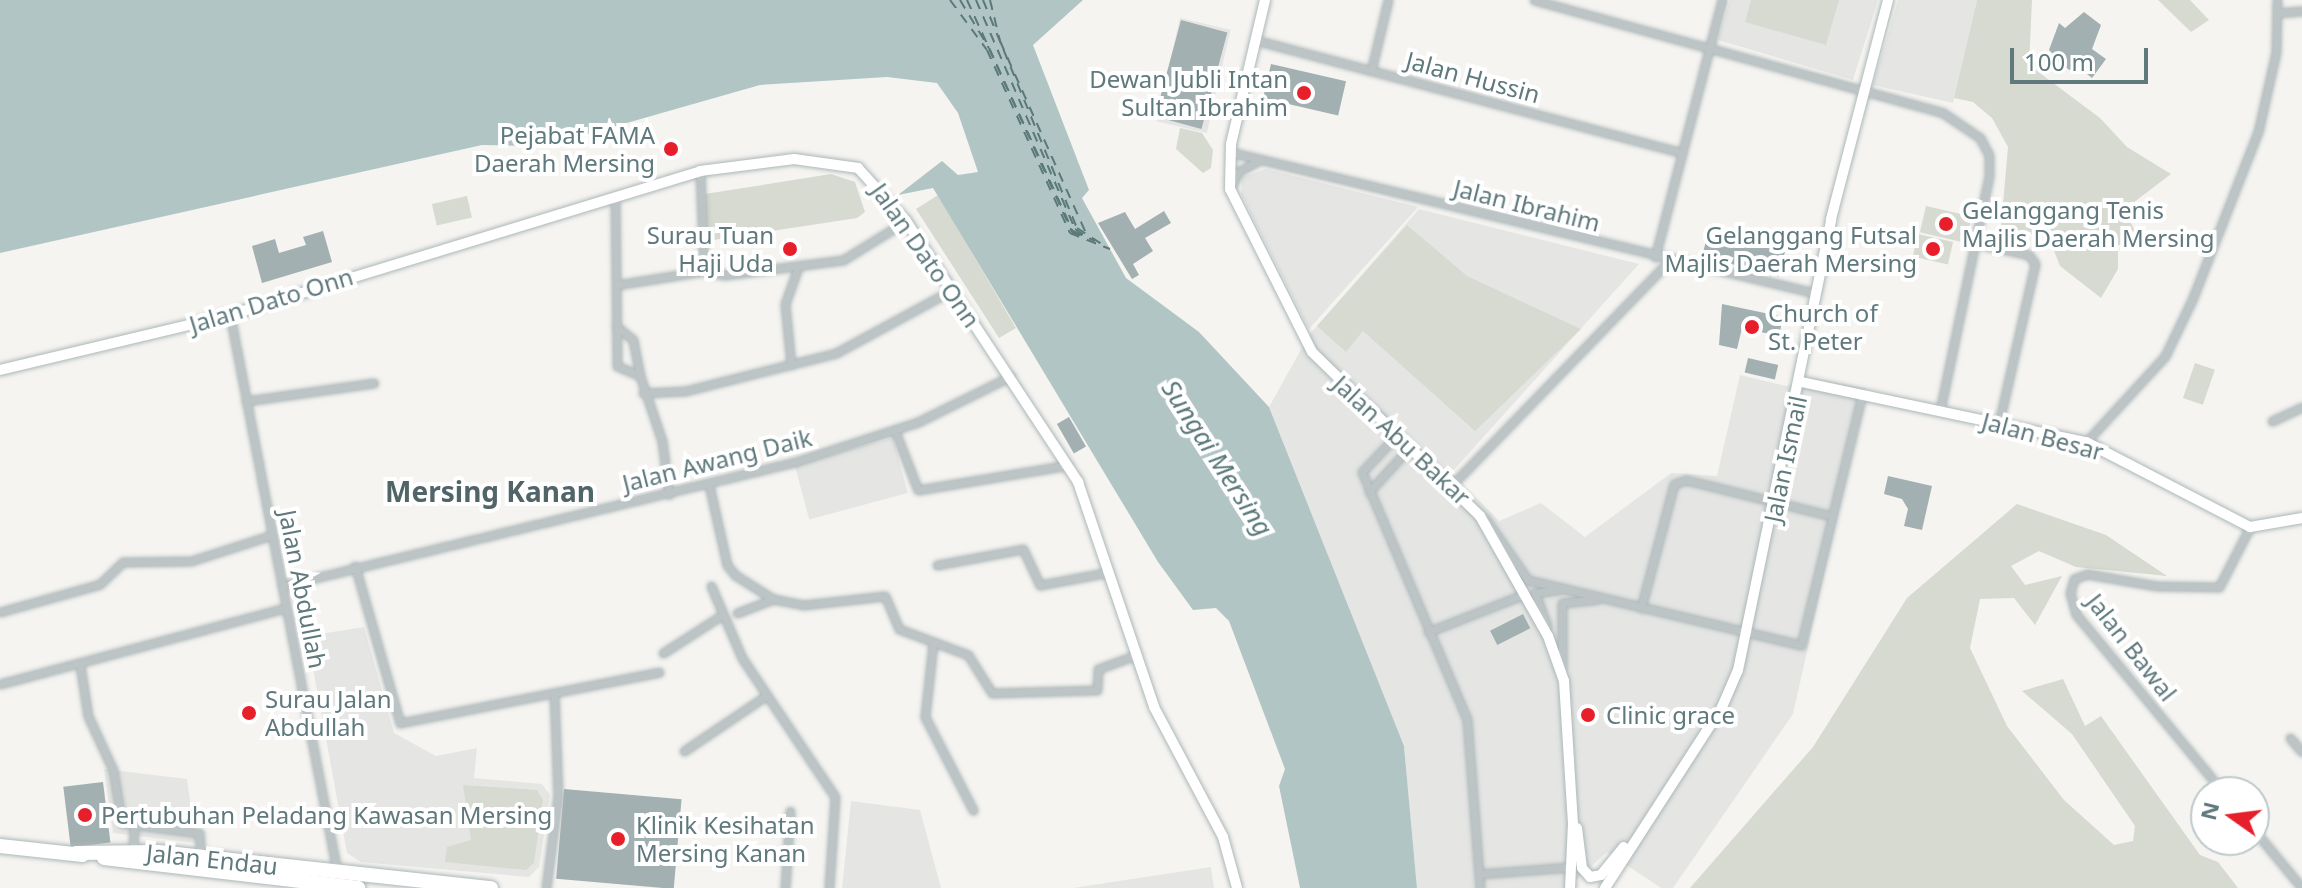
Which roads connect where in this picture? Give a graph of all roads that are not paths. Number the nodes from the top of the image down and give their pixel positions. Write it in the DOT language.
graph roads {
  1 [pos="1265,0"];
  2 [pos="1388,0"];
  3 [pos="1534,0"];
  4 [pos="1722,0"];
  5 [pos="1888,0"];
  6 [pos="2277,0"];
  7 [pos="1546,2"];
  8 [pos="2302,11"];
  9 [pos="2278,13"];
  10 [pos="1255,40"];
  11 [pos="1709,48"];
  12 [pos="1371,71"];
  13 [pos="1860,90"];
  14 [pos="1230,152"];
  15 [pos="1682,153"];
  16 [pos="1260,160"];
  17 [pos="700,171"];
  18 [pos="1230,189"];
  19 [pos="615,193"];
  20 [pos="906,221"];
  21 [pos="1975,243"];
  22 [pos="1655,257"];
  23 [pos="1670,260"];
  24 [pos="799,265"];
  25 [pos="704,271"];
  26 [pos="616,285"];
  27 [pos="952,290"];
  28 [pos="1815,293"];
  29 [pos="230,315"];
  30 [pos="616,326"];
  31 [pos="791,365"];
  32 [pos="0,370"];
  33 [pos="640,376"];
  34 [pos="1011,376"];
  35 [pos="1801,382"];
  36 [pos="374,383"];
  37 [pos="643,393"];
  38 [pos="1862,395"];
  39 [pos="246,401"];
  40 [pos="2302,407"];
  41 [pos="1940,411"];
  42 [pos="2272,421"];
  43 [pos="1999,422"];
  44 [pos="895,431"];
  45 [pos="1395,437"];
  46 [pos="2086,442"];
  47 [pos="1409,448"];
  48 [pos="1069,465"];
  49 [pos="709,485"];
  50 [pos="1451,486"];
  51 [pos="1369,492"];
  52 [pos="669,495"];
  53 [pos="1777,502"];
  54 [pos="1480,516"];
  55 [pos="1832,516"];
  56 [pos="2302,518"];
  57 [pos="2250,527"];
  58 [pos="272,535"];
  59 [pos="937,565"];
  60 [pos="355,566"];
  61 [pos="1110,572"];
  62 [pos="282,586"];
  63 [pos="711,586"];
  64 [pos="1564,589"];
  65 [pos="1525,594"];
  66 [pos="1601,598"];
  67 [pos="773,599"];
  68 [pos="286,608"];
  69 [pos="1641,608"];
  70 [pos="0,612"];
  71 [pos="737,613"];
  72 [pos="722,615"];
  73 [pos="1428,632"];
  74 [pos="1746,634"];
  75 [pos="1548,636"];
  76 [pos="933,643"];
  77 [pos="663,653"];
  78 [pos="1136,655"];
  79 [pos="80,665"];
  80 [pos="659,672"];
  81 [pos="1562,674"];
  82 [pos="0,684"];
  83 [pos="554,693"];
  84 [pos="767,695"];
  85 [pos="2290,738"];
  86 [pos="684,751"];
  87 [pos="2302,752"];
  88 [pos="2210,776"];
  89 [pos="973,810"];
  90 [pos="790,811"];
  91 [pos="1652,816"];
  92 [pos="1573,823"];
  93 [pos="134,824"];
  94 [pos="0,846"];
  95 [pos="2270,849"];
  96 [pos="201,856"];
  97 [pos="134,857"];
  98 [pos="1571,867"];
  99 [pos="337,871"];
  100 [pos="1479,874"];
  101 [pos="430,885"];
  102 [pos="358,888"];
  103 [pos="491,888"];
  104 [pos="546,888"];
  105 [pos="785,888"];
  106 [pos="829,888"];
  107 [pos="1237,888"];
  108 [pos="1480,888"];
  109 [pos="1570,888"];
  110 [pos="1605,888"];
  111 [pos="2302,888"];
  1 -- 10 [label="street, Jalan Abu Bakar"];
  2 -- 12 [label="street"];
  3 -- 7 [label="street"];
  4 -- 11 [label="street"];
  5 -- 13 [label="street, Jalan Ismail"];
  6 -- 9 [label="street"];
  7 -- 11 [label="street"];
  8 -- 9 [label="street"];
  9 -- 46 [label="street"];
  10 -- 12 [label="street, Jalan Hussin"];
  10 -- 14 [label="street, Jalan Abu Bakar"];
  11 -- 13 [label="street"];
  11 -- 15 [label="street"];
  12 -- 15 [label="street, Jalan Hussin"];
  13 -- 21 [label="street"];
  13 -- 28 [label="street, Jalan Ismail"];
  14 -- 16 [label="street, Jalan Ibrahim"];
  14 -- 18 [label="street, Jalan Abu Bakar"];
  15 -- 22 [label="street"];
  16 -- 18 [label="street"];
  16 -- 22 [label="street, Jalan Ibrahim"];
  17 -- 19 [label="street, Jalan Dato Onn"];
  17 -- 20 [label="street, Jalan Dato Onn"];
  17 -- 25 [label="street"];
  18 -- 45 [label="street, Jalan Abu Bakar"];
  19 -- 26 [label="street"];
  19 -- 29 [label="street, Jalan Dato Onn"];
  20 -- 24 [label="street"];
  20 -- 27 [label="street, Jalan Dato Onn"];
  21 -- 41 [label="street"];
  21 -- 43 [label="street"];
  22 -- 23 [label="street, Jalan Ibrahim"];
  23 -- 28 [label="street, Jalan Ibrahim"];
  23 -- 50 [label="street"];
  24 -- 25 [label="street"];
  24 -- 31 [label="street"];
  25 -- 26 [label="street"];
  26 -- 30 [label="street"];
  27 -- 31 [label="street"];
  27 -- 34 [label="street, Jalan Dato Onn"];
  28 -- 35 [label="street, Jalan Ismail"];
  29 -- 32 [label="street, Jalan Dato Onn"];
  29 -- 39 [label="street, Jalan Abdullah"];
  30 -- 33 [label="street"];
  30 -- 33 [label="street"];
  31 -- 37 [label="street"];
  33 -- 37 [label="street"];
  34 -- 44 [label="street, Jalan Awang Daik"];
  34 -- 48 [label="street, Jalan Dato Onn"];
  35 -- 38 [label="street, Jalan Besar"];
  35 -- 53 [label="street, Jalan Ismail"];
  36 -- 39 [label="street"];
  37 -- 52 [label="street"];
  38 -- 41 [label="street, Jalan Besar"];
  38 -- 55 [label="street"];
  39 -- 58 [label="street, Jalan Abdullah"];
  40 -- 42 [label="street"];
  41 -- 43 [label="street, Jalan Besar"];
  43 -- 46 [label="street, Jalan Besar"];
  44 -- 48 [label="street"];
  44 -- 49 [label="street, Jalan Awang Daik"];
  45 -- 47 [label="street, Jalan Abu Bakar"];
  45 -- 51 [label="street"];
  46 -- 57 [label="street, Jalan Besar"];
  47 -- 50 [label="street, Jalan Abu Bakar"];
  47 -- 51 [label="street"];
  48 -- 61 [label="street, Jalan Dato Onn"];
  49 -- 52 [label="street, Jalan Awang Daik"];
  49 -- 67 [label="street"];
  50 -- 54 [label="street, Jalan Abu Bakar"];
  51 -- 73 [label="street"];
  52 -- 60 [label="street, Jalan Awang Daik"];
  53 -- 55 [label="street"];
  53 -- 69 [label="street"];
  53 -- 74 [label="street, Jalan Ismail"];
  54 -- 64 [label="street"];
  54 -- 65 [label="street, Jalan Abu Bakar"];
  55 -- 74 [label="street"];
  56 -- 57 [label="street"];
  57 -- 88 [label="street, Jalan Bawal"];
  58 -- 62 [label="street, Jalan Abdullah"];
  58 -- 70 [label="street"];
  59 -- 61 [label="street"];
  60 -- 62 [label="street, Jalan Awang Daik"];
  60 -- 83 [label="street"];
  61 -- 78 [label="street, Jalan Dato Onn"];
  62 -- 68 [label="street, Jalan Abdullah"];
  63 -- 72 [label="street"];
  64 -- 66 [label="street"];
  64 -- 75 [label="street"];
  65 -- 73 [label="street"];
  65 -- 75 [label="street, Jalan Abu Bakar"];
  66 -- 69 [label="street"];
  66 -- 81 [label="street"];
  67 -- 71 [label="street"];
  67 -- 76 [label="street"];
  68 -- 79 [label="street"];
  68 -- 99 [label="street, Jalan Abdullah"];
  69 -- 74 [label="street"];
  72 -- 77 [label="street"];
  72 -- 84 [label="street"];
  73 -- 100 [label="street"];
  74 -- 91 [label="street, Jalan Ismail"];
  75 -- 81 [label="street, Jalan Abu Bakar"];
  76 -- 78 [label="street"];
  76 -- 89 [label="street"];
  78 -- 107 [label="street, Jalan Dato Onn"];
  79 -- 82 [label="street"];
  79 -- 93 [label="street"];
  80 -- 83 [label="street"];
  81 -- 92 [label="street, Jalan Abu Bakar"];
  83 -- 104 [label="street"];
  84 -- 86 [label="street"];
  84 -- 106 [label="street"];
  85 -- 87 [label="street"];
  90 -- 105 [label="street"];
  91 -- 92 [label="street"];
  91 -- 110 [label="street, Jalan Ismail"];
  92 -- 98 [label="street, Jalan Abu Bakar"];
  93 -- 96 [label="street"];
  93 -- 97 [label="street"];
  94 -- 97 [label="highway, Jalan Endau"];
  95 -- 111 [label="street"];
  96 -- 97 [label="highway, Jalan Endau"];
  96 -- 99 [label="highway, Jalan Endau"];
  97 -- 102 [label="highway, Jalan Endau"];
  98 -- 100 [label="street"];
  98 -- 109 [label="street, Jalan Abu Bakar"];
  99 -- 101 [label="highway, Jalan Endau"];
  100 -- 108 [label="street"];
  101 -- 103 [label="highway, Jalan Endau"];
}
